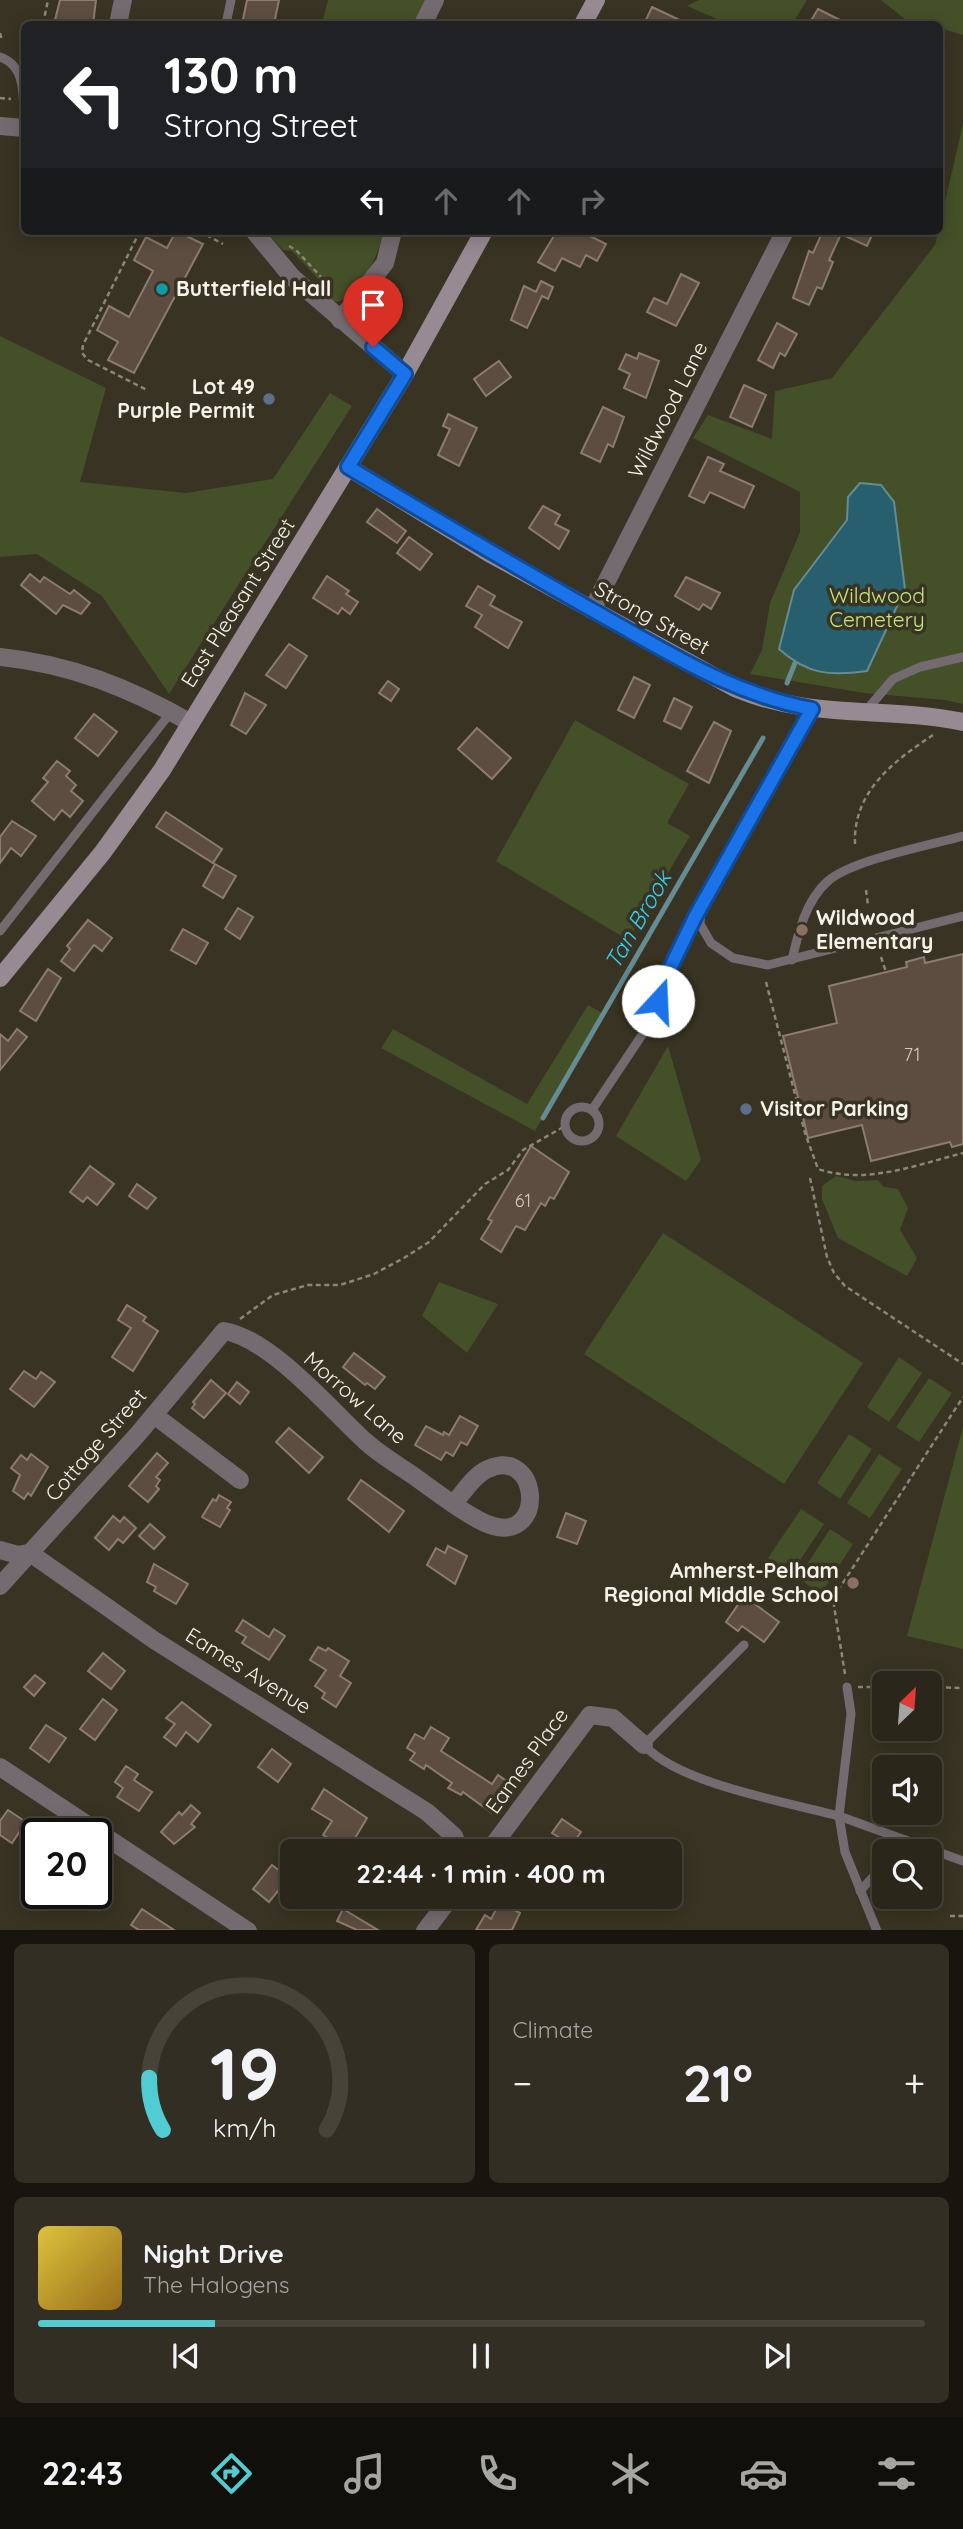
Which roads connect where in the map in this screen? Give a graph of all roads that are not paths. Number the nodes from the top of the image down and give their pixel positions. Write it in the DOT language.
graph roads {
  1 [pos="123,0"];
  2 [pos="231,0"];
  3 [pos="435,0"];
  4 [pos="596,0"];
  5 [pos="119,21"];
  6 [pos="227,21"];
  7 [pos="424,21"];
  8 [pos="585,21"];
  9 [pos="0,57"];
  10 [pos="21,77"];
  11 [pos="0,126"];
  12 [pos="21,128"];
  13 [pos="257,235"];
  14 [pos="392,235"];
  15 [pos="482,235"];
  16 [pos="783,235"];
  17 [pos="340,320"];
  18 [pos="405,374"];
  19 [pos="348,467"];
  20 [pos="592,610"];
  21 [pos="0,657"];
  22 [pos="963,657"];
  23 [pos="812,709"];
  24 [pos="171,712"];
  25 [pos="864,713"];
  26 [pos="963,722"];
  27 [pos="191,723"];
  28 [pos="963,836"];
  29 [pos="704,903"];
  30 [pos="963,916"];
  31 [pos="0,931"];
  32 [pos="792,960"];
  33 [pos="0,978"];
  34 [pos="592,1110"];
  35 [pos="223,1331"];
  36 [pos="154,1415"];
  37 [pos="240,1480"];
  38 [pos="454,1503"];
  39 [pos="0,1550"];
  40 [pos="30,1553"];
  41 [pos="0,1586"];
  42 [pos="744,1645"];
  43 [pos="847,1687"];
  44 [pos="644,1745"];
  45 [pos="0,1767"];
  46 [pos="839,1816"];
  47 [pos="455,1839"];
  48 [pos="498,1839"];
  49 [pos="903,1839"];
  50 [pos="942,1853"];
  51 [pos="963,1861"];
  52 [pos="872,1878"];
  53 [pos="860,1891"];
  54 [pos="442,1909"];
  55 [pos="248,1930"];
  56 [pos="425,1930"];
  57 [pos="877,1930"];
  1 -- 5 [label="street"];
  2 -- 6 [label="lane"];
  3 -- 7 [label="street"];
  4 -- 8 [label="main road"];
  9 -- 10 [label="lane"];
  11 -- 12 [label="street"];
  13 -- 17 [label="street"];
  14 -- 17 [label="street"];
  15 -- 18 [label="main road, East Pleasant Street"];
  16 -- 20 [label="street, Wildwood Lane"];
  17 -- 18 [label="street"];
  18 -- 19 [label="main road, East Pleasant Street"];
  19 -- 20 [label="main road, Strong Street"];
  19 -- 27 [label="main road, East Pleasant Street"];
  20 -- 23 [label="main road, Strong Street"];
  21 -- 24 [label="street"];
  22 -- 25 [label="lane"];
  23 -- 25 [label="main road, Strong Street"];
  23 -- 29 [label="lane"];
  24 -- 27 [label="street"];
  24 -- 31 [label="lane"];
  25 -- 26 [label="main road, Strong Street"];
  27 -- 33 [label="main road, East Pleasant Street"];
  28 -- 32 [label="lane"];
  29 -- 32 [label="lane"];
  29 -- 34 [label="lane"];
  30 -- 32 [label="lane"];
  34 -- 34 [label="lane"];
  35 -- 36 [label="street, Cottage Street"];
  35 -- 38 [label="street, Morrow Lane"];
  36 -- 37 [label="street"];
  36 -- 40 [label="street, Cottage Street"];
  39 -- 40 [label="street, Eames Avenue"];
  40 -- 41 [label="street, Cottage Street"];
  40 -- 47 [label="street, Eames Avenue"];
  42 -- 44 [label="lane"];
  43 -- 46 [label="lane"];
  44 -- 46 [label="lane"];
  44 -- 48 [label="street, Eames Place"];
  45 -- 55 [label="street"];
  46 -- 49 [label="lane"];
  46 -- 53 [label="lane"];
  50 -- 51 [label="lane"];
  52 -- 53 [label="lane"];
  53 -- 57 [label="lane"];
  54 -- 56 [label="street"];
}
